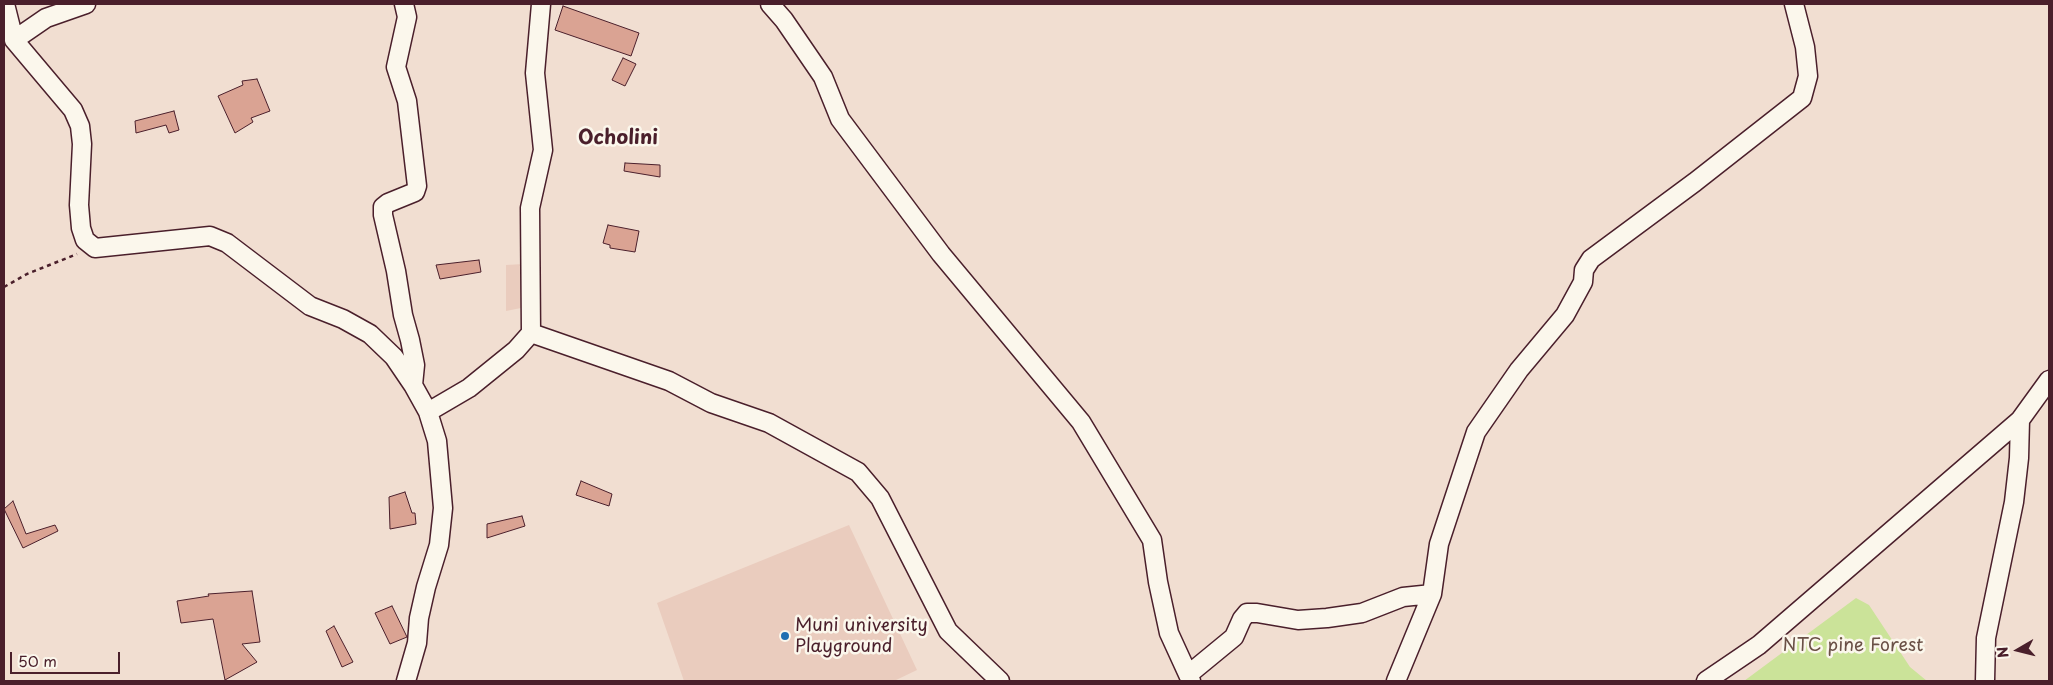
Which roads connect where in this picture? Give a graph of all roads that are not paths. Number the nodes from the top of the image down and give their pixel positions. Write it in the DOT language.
graph roads {
  1 [pos="5,4"];
  2 [pos="86,4"];
  3 [pos="404,4"];
  4 [pos="541,4"];
  5 [pos="770,4"];
  6 [pos="1794,4"];
  7 [pos="14,40"];
  8 [pos="531,332"];
  9 [pos="2049,380"];
  10 [pos="413,385"];
  11 [pos="428,412"];
  12 [pos="2020,420"];
  13 [pos="1432,594"];
  14 [pos="1190,678"];
  15 [pos="406,681"];
  16 [pos="1000,681"];
  17 [pos="1396,681"];
  18 [pos="1706,681"];
  19 [pos="1985,681"];
  1 -- 7 [label="street"];
  2 -- 7 [label="street"];
  3 -- 10 [label="street"];
  4 -- 8 [label="street"];
  5 -- 14 [label="street"];
  6 -- 13 [label="street"];
  7 -- 10 [label="street"];
  8 -- 11 [label="street"];
  8 -- 16 [label="street"];
  9 -- 12 [label="street"];
  10 -- 11 [label="street"];
  11 -- 15 [label="street"];
  12 -- 18 [label="street"];
  12 -- 19 [label="street"];
  13 -- 14 [label="street"];
  13 -- 17 [label="street"];
}
